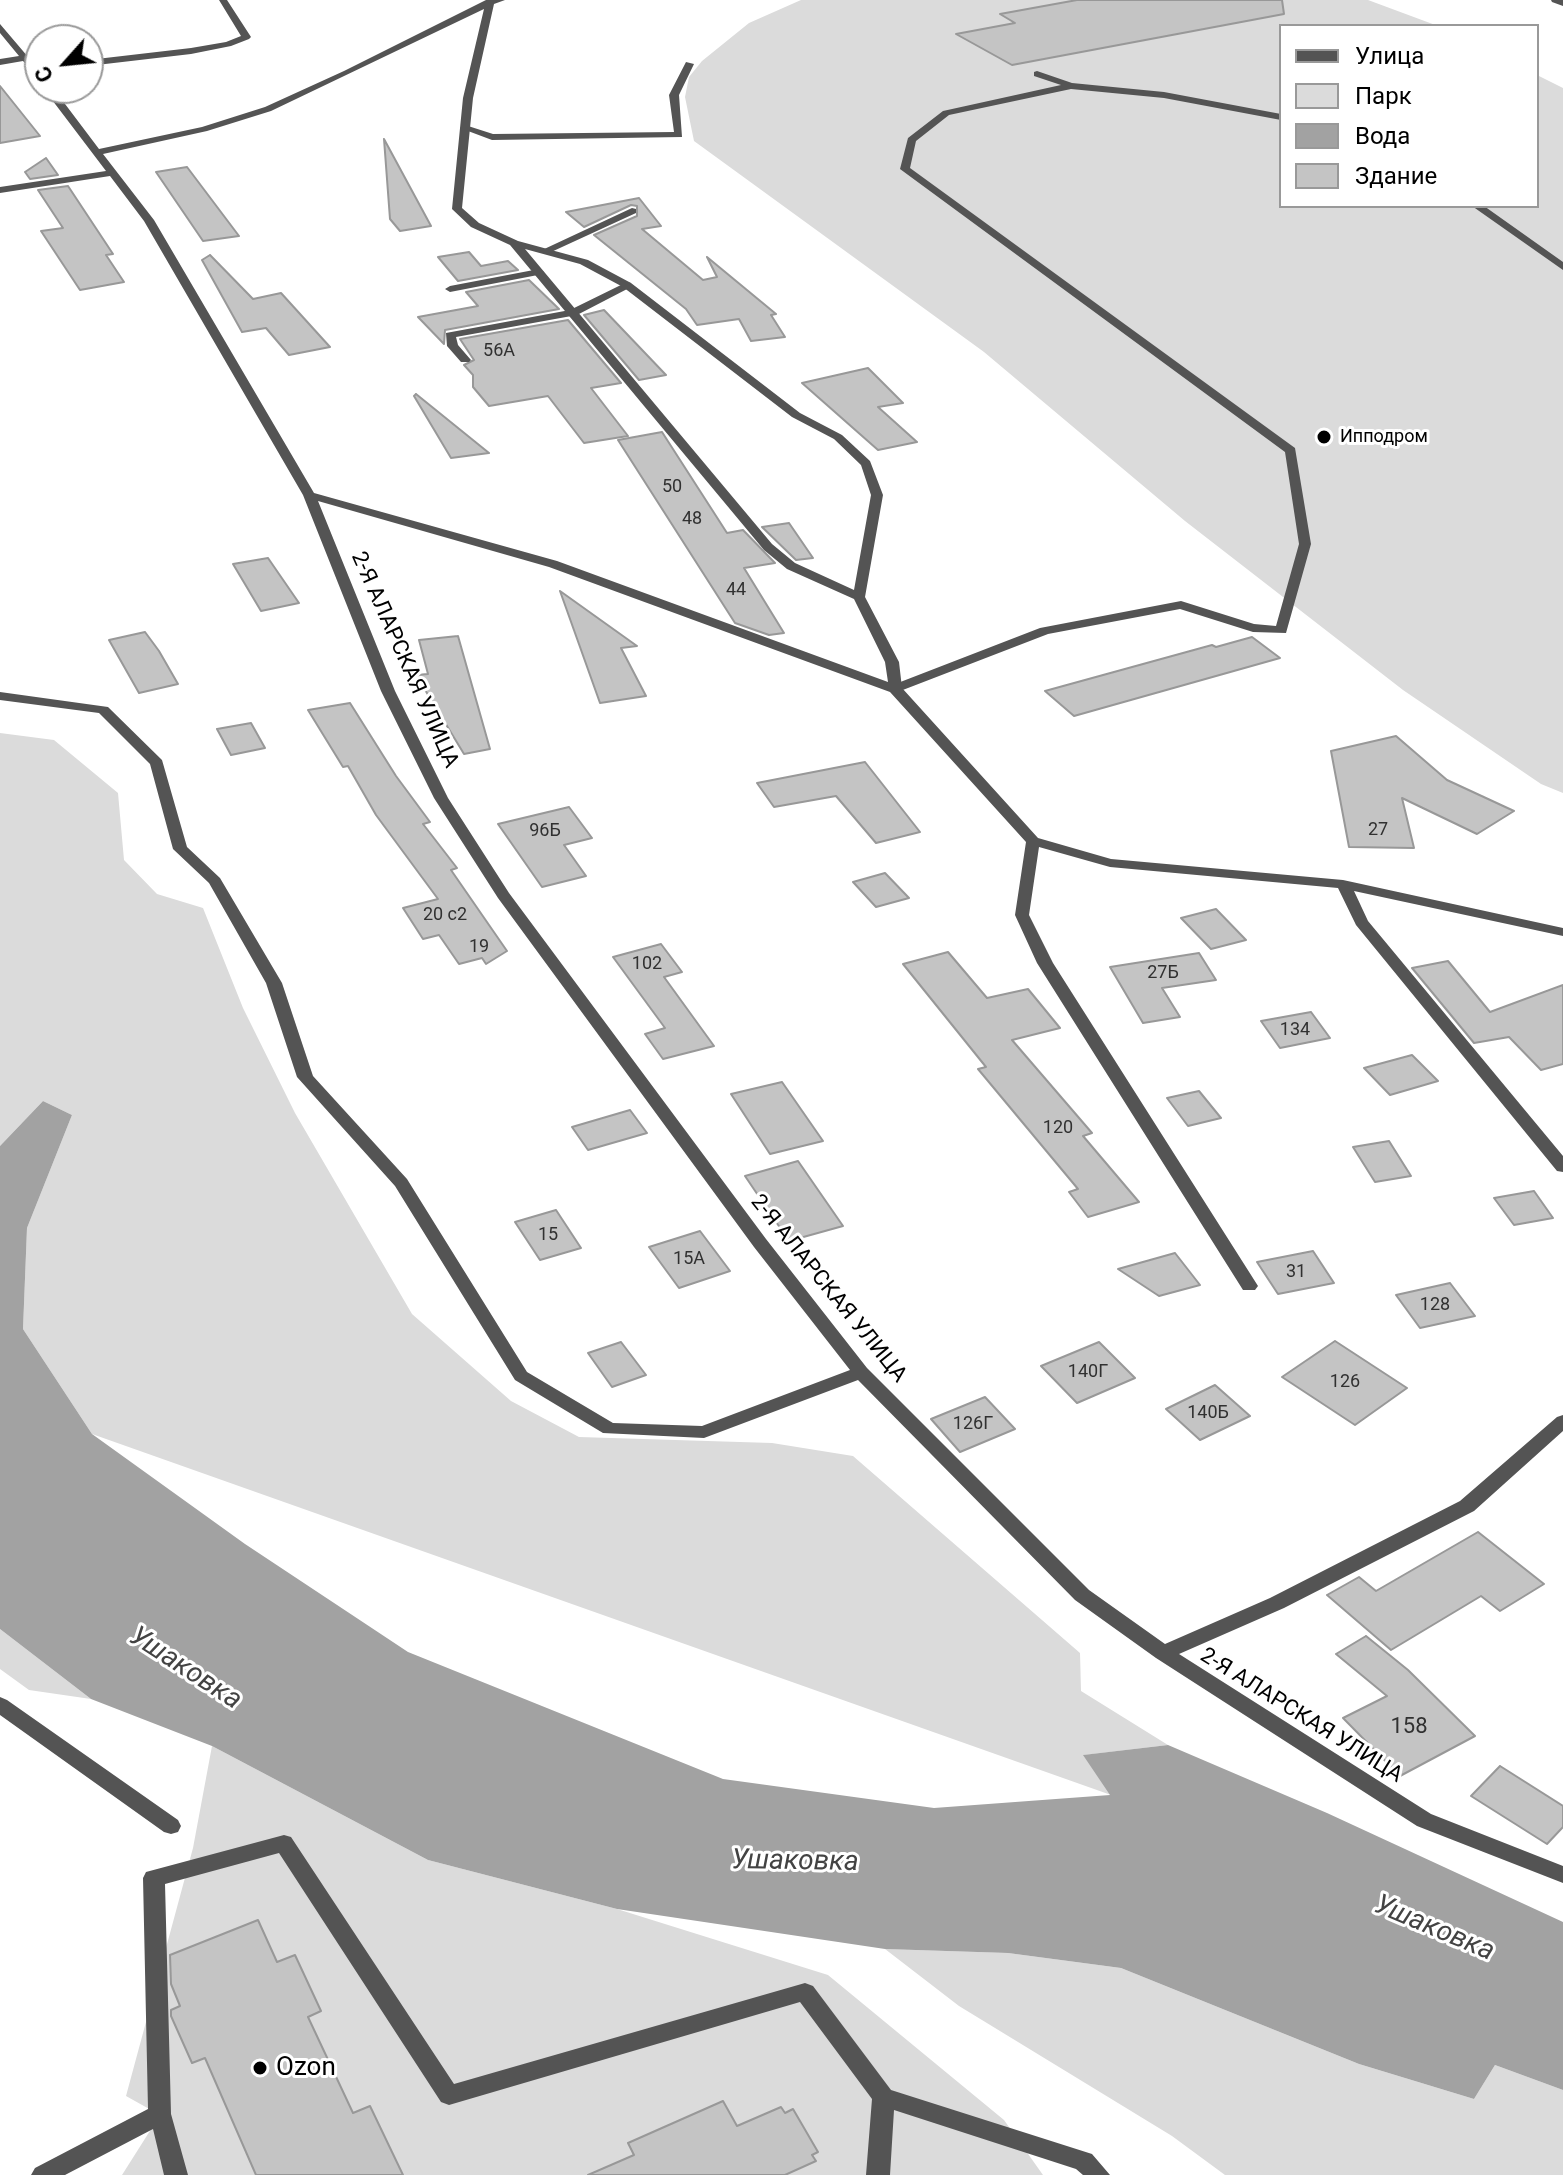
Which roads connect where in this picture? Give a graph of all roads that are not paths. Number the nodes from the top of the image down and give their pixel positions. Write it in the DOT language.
graph roads {
  1 [pos="223,0"];
  2 [pos="1555,0"];
  3 [pos="494,1"];
  4 [pos="1563,3"];
  5 [pos="0,27"];
  6 [pos="24,57"];
  7 [pos="24,58"];
  8 [pos="104,61"];
  9 [pos="0,62"];
  10 [pos="689,64"];
  11 [pos="1037,74"];
  12 [pos="1071,86"];
  13 [pos="60,104"];
  14 [pos="1279,117"];
  15 [pos="465,128"];
  16 [pos="97,152"];
  17 [pos="113,173"];
  18 [pos="0,190"];
  19 [pos="1480,208"];
  20 [pos="632,211"];
  21 [pos="514,243"];
  22 [pos="545,251"];
  23 [pos="1563,267"];
  24 [pos="539,272"];
  25 [pos="627,285"];
  26 [pos="450,289"];
  27 [pos="573,313"];
  28 [pos="465,360"];
  29 [pos="309,495"];
  30 [pos="859,597"];
  31 [pos="895,689"];
  32 [pos="0,696"];
  33 [pos="1033,841"];
  34 [pos="1343,884"];
  35 [pos="1563,932"];
  36 [pos="1563,1167"];
  37 [pos="1249,1286"];
  38 [pos="861,1372"];
  39 [pos="1563,1421"];
  40 [pos="1163,1653"];
  41 [pos="0,1705"];
  42 [pos="171,1826"];
  43 [pos="1563,1875"];
  44 [pos="883,2097"];
  45 [pos="160,2114"];
  46 [pos="43,2175"];
  47 [pos="176,2175"];
  48 [pos="878,2175"];
  49 [pos="1098,2175"];
  1 -- 8 [label="street"];
  2 -- 4 [label="street"];
  3 -- 15 [label="street"];
  3 -- 16 [label="street"];
  5 -- 6 [label="street"];
  7 -- 9 [label="street"];
  10 -- 15 [label="street"];
  11 -- 12 [label="street"];
  12 -- 14 [label="street"];
  12 -- 31 [label="street"];
  13 -- 16 [label="street, 2-Я АЛАРСКАЯ УЛИЦА"];
  15 -- 21 [label="street"];
  16 -- 17 [label="street, 2-Я АЛАРСКАЯ УЛИЦА"];
  17 -- 18 [label="street"];
  17 -- 29 [label="street, 2-Я АЛАРСКАЯ УЛИЦА"];
  19 -- 23 [label="street"];
  20 -- 22 [label="street"];
  21 -- 22 [label="street"];
  21 -- 24 [label="street"];
  22 -- 25 [label="street"];
  24 -- 26 [label="street"];
  24 -- 27 [label="street"];
  25 -- 27 [label="street"];
  25 -- 30 [label="street"];
  27 -- 28 [label="street"];
  27 -- 30 [label="street"];
  29 -- 31 [label="street"];
  29 -- 38 [label="street, 2-Я АЛАРСКАЯ УЛИЦА"];
  30 -- 31 [label="street"];
  31 -- 33 [label="street"];
  32 -- 38 [label="street"];
  33 -- 34 [label="street"];
  33 -- 37 [label="street"];
  34 -- 35 [label="street"];
  34 -- 36 [label="street"];
  38 -- 40 [label="street, 2-Я АЛАРСКАЯ УЛИЦА"];
  39 -- 40 [label="street"];
  40 -- 43 [label="street, 2-Я АЛАРСКАЯ УЛИЦА"];
  41 -- 42 [label="street"];
  44 -- 45 [label="street"];
  44 -- 48 [label="street"];
  44 -- 49 [label="street"];
  45 -- 46 [label="street"];
  45 -- 47 [label="street"];
}
